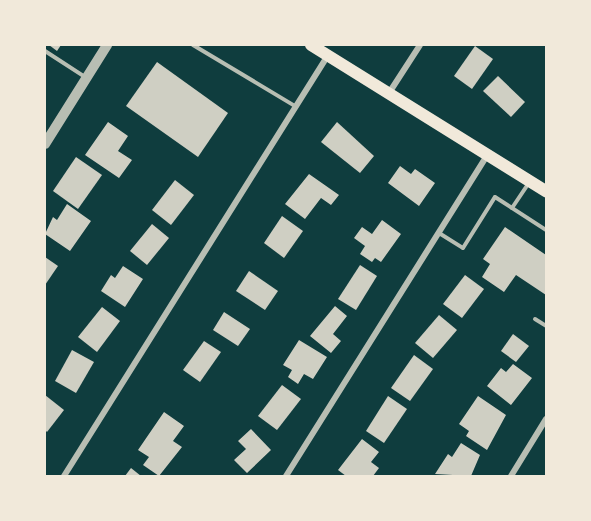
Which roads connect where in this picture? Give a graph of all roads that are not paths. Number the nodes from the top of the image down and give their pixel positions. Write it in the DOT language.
graph roads {
  1 [pos="107,45"];
  2 [pos="193,45"];
  3 [pos="311,45"];
  4 [pos="420,45"];
  5 [pos="45,51"];
  6 [pos="328,55"];
  7 [pos="87,78"];
  8 [pos="389,93"];
  9 [pos="296,106"];
  10 [pos="45,144"];
  11 [pos="487,154"];
  12 [pos="530,181"];
  13 [pos="546,191"];
  14 [pos="512,208"];
  15 [pos="546,230"];
  16 [pos="438,232"];
  17 [pos="535,319"];
  18 [pos="546,326"];
  19 [pos="546,419"];
  20 [pos="64,476"];
  21 [pos="286,476"];
  22 [pos="511,476"];
  1 -- 7 [label="street"];
  2 -- 9 [label="lane"];
  3 -- 6 [label="main road"];
  4 -- 8 [label="street"];
  5 -- 7 [label="lane"];
  6 -- 8 [label="main road"];
  6 -- 9 [label="street"];
  7 -- 10 [label="street"];
  8 -- 11 [label="main road"];
  9 -- 20 [label="street"];
  11 -- 12 [label="main road"];
  11 -- 16 [label="street"];
  12 -- 13 [label="main road"];
  12 -- 14 [label="lane"];
  14 -- 15 [label="lane"];
  14 -- 16 [label="lane"];
  16 -- 21 [label="street"];
  17 -- 18 [label="lane"];
  19 -- 22 [label="street"];
}
